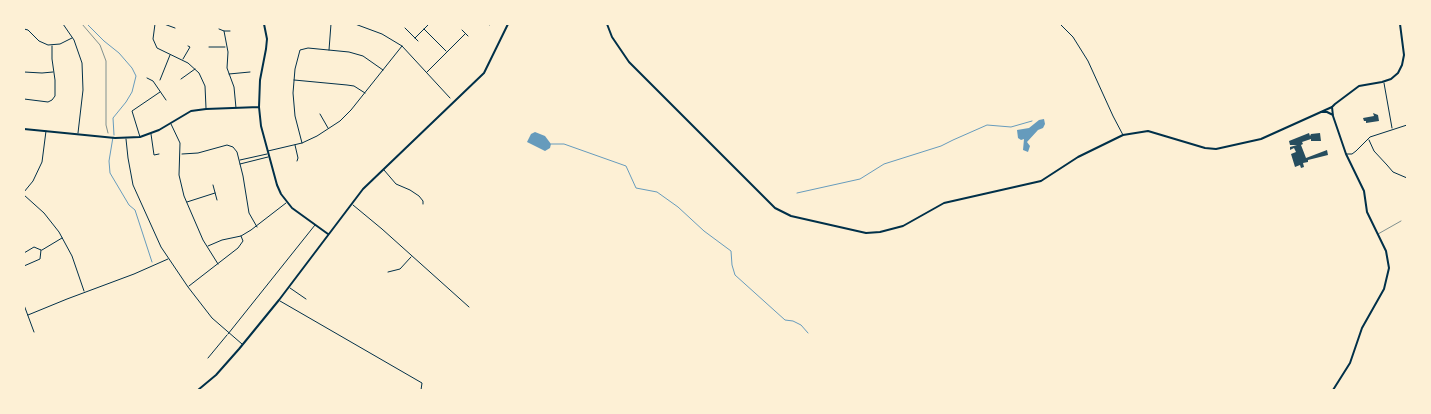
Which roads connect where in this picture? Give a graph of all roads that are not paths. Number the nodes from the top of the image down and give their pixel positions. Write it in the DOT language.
graph roads {
  1 [pos="63,24"];
  2 [pos="155,24"];
  3 [pos="164,24"];
  4 [pos="264,24"];
  5 [pos="331,24"];
  6 [pos="355,24"];
  7 [pos="429,24"];
  8 [pos="508,24"];
  9 [pos="607,24"];
  10 [pos="1060,24"];
  11 [pos="1400,24"];
  12 [pos="24,28"];
  13 [pos="174,28"];
  14 [pos="405,28"];
  15 [pos="219,29"];
  16 [pos="424,29"];
  17 [pos="462,30"];
  18 [pos="224,31"];
  19 [pos="230,31"];
  20 [pos="465,34"];
  21 [pos="468,36"];
  22 [pos="73,38"];
  23 [pos="415,38"];
  24 [pos="418,41"];
  25 [pos="52,46"];
  26 [pos="188,46"];
  27 [pos="227,46"];
  28 [pos="402,46"];
  29 [pos="209,47"];
  30 [pos="329,50"];
  31 [pos="447,52"];
  32 [pos="170,55"];
  33 [pos="183,60"];
  34 [pos="196,69"];
  35 [pos="383,70"];
  36 [pos="24,72"];
  37 [pos="54,72"];
  38 [pos="250,72"];
  39 [pos="427,72"];
  40 [pos="229,74"];
  41 [pos="147,78"];
  42 [pos="181,79"];
  43 [pos="160,80"];
  44 [pos="293,80"];
  45 [pos="1384,81"];
  46 [pos="160,92"];
  47 [pos="365,93"];
  48 [pos="450,98"];
  49 [pos="24,100"];
  50 [pos="166,100"];
  51 [pos="259,107"];
  52 [pos="1332,107"];
  53 [pos="236,108"];
  54 [pos="206,109"];
  55 [pos="1321,112"];
  56 [pos="320,114"];
  57 [pos="1333,116"];
  58 [pos="171,123"];
  59 [pos="1407,125"];
  60 [pos="24,129"];
  61 [pos="329,129"];
  62 [pos="1392,129"];
  63 [pos="46,131"];
  64 [pos="78,134"];
  65 [pos="151,134"];
  66 [pos="1123,135"];
  67 [pos="140,137"];
  68 [pos="126,138"];
  69 [pos="1368,140"];
  70 [pos="302,143"];
  71 [pos="295,145"];
  72 [pos="269,152"];
  73 [pos="159,154"];
  74 [pos="180,154"];
  75 [pos="1346,154"];
  76 [pos="270,157"];
  77 [pos="239,161"];
  78 [pos="297,162"];
  79 [pos="240,164"];
  80 [pos="383,169"];
  81 [pos="1407,178"];
  82 [pos="213,185"];
  83 [pos="215,193"];
  84 [pos="24,194"];
  85 [pos="217,200"];
  86 [pos="186,202"];
  87 [pos="287,203"];
  88 [pos="351,204"];
  89 [pos="423,204"];
  90 [pos="1400,221"];
  91 [pos="315,225"];
  92 [pos="257,227"];
  93 [pos="328,234"];
  94 [pos="1378,234"];
  95 [pos="241,236"];
  96 [pos="63,237"];
  97 [pos="207,247"];
  98 [pos="41,250"];
  99 [pos="24,253"];
  100 [pos="412,256"];
  101 [pos="168,258"];
  102 [pos="218,264"];
  103 [pos="24,266"];
  104 [pos="388,272"];
  105 [pos="188,287"];
  106 [pos="289,287"];
  107 [pos="84,292"];
  108 [pos="306,299"];
  109 [pos="279,300"];
  110 [pos="24,305"];
  111 [pos="469,306"];
  112 [pos="28,315"];
  113 [pos="34,332"];
  114 [pos="228,334"];
  115 [pos="242,344"];
  116 [pos="208,358"];
  117 [pos="198,390"];
  118 [pos="421,390"];
  119 [pos="1333,390"];
  1 -- 22 [label="street"];
  2 -- 32 [label="street"];
  3 -- 13 [label="street"];
  4 -- 51 [label="street"];
  5 -- 30 [label="street"];
  6 -- 28 [label="street"];
  7 -- 16 [label="street"];
  8 -- 80 [label="street"];
  9 -- 66 [label="street"];
  10 -- 66 [label="street"];
  11 -- 45 [label="street"];
  12 -- 25 [label="street"];
  14 -- 23 [label="street"];
  15 -- 18 [label="street"];
  16 -- 23 [label="street"];
  16 -- 31 [label="street"];
  17 -- 20 [label="street"];
  18 -- 19 [label="street"];
  18 -- 27 [label="street"];
  20 -- 21 [label="street"];
  20 -- 31 [label="street"];
  22 -- 25 [label="street"];
  22 -- 64 [label="street"];
  23 -- 24 [label="street"];
  25 -- 37 [label="street"];
  26 -- 33 [label="street"];
  27 -- 29 [label="street"];
  27 -- 40 [label="street"];
  28 -- 35 [label="street"];
  28 -- 39 [label="street"];
  30 -- 35 [label="street"];
  30 -- 44 [label="street"];
  31 -- 39 [label="street"];
  32 -- 33 [label="street"];
  32 -- 43 [label="street"];
  33 -- 34 [label="street"];
  34 -- 42 [label="street"];
  34 -- 54 [label="street"];
  35 -- 47 [label="street"];
  36 -- 37 [label="street"];
  37 -- 49 [label="street"];
  38 -- 40 [label="street"];
  39 -- 48 [label="street"];
  40 -- 53 [label="street"];
  41 -- 46 [label="street"];
  44 -- 47 [label="street"];
  44 -- 70 [label="street"];
  45 -- 52 [label="street"];
  45 -- 62 [label="street"];
  46 -- 50 [label="street"];
  46 -- 67 [label="street"];
  47 -- 61 [label="street"];
  51 -- 53 [label="street"];
  51 -- 72 [label="street"];
  52 -- 55 [label="street"];
  52 -- 57 [label="street"];
  53 -- 54 [label="street"];
  54 -- 58 [label="street"];
  55 -- 57 [label="street"];
  55 -- 66 [label="street"];
  56 -- 61 [label="street"];
  57 -- 75 [label="street"];
  58 -- 65 [label="street"];
  58 -- 74 [label="street"];
  59 -- 62 [label="street"];
  60 -- 63 [label="street"];
  61 -- 70 [label="street"];
  62 -- 69 [label="street"];
  63 -- 64 [label="street"];
  63 -- 84 [label="street"];
  64 -- 68 [label="street"];
  65 -- 67 [label="street"];
  65 -- 73 [label="street"];
  67 -- 68 [label="street"];
  68 -- 101 [label="street"];
  69 -- 75 [label="street"];
  69 -- 81 [label="street"];
  70 -- 71 [label="street"];
  71 -- 72 [label="street"];
  71 -- 78 [label="street"];
  72 -- 76 [label="street"];
  72 -- 77 [label="street"];
  74 -- 77 [label="street"];
  74 -- 86 [label="street"];
  75 -- 94 [label="street"];
  76 -- 79 [label="street"];
  76 -- 87 [label="street"];
  77 -- 79 [label="street"];
  79 -- 92 [label="street"];
  80 -- 88 [label="street"];
  80 -- 89 [label="street"];
  82 -- 83 [label="street"];
  83 -- 85 [label="street"];
  83 -- 86 [label="street"];
  84 -- 96 [label="street"];
  86 -- 97 [label="street"];
  87 -- 91 [label="street"];
  87 -- 92 [label="street"];
  88 -- 93 [label="street"];
  88 -- 100 [label="street"];
  90 -- 94 [label="lane"];
  91 -- 93 [label="street"];
  91 -- 114 [label="street"];
  92 -- 95 [label="street"];
  93 -- 106 [label="street"];
  94 -- 119 [label="street"];
  95 -- 97 [label="street"];
  95 -- 102 [label="street"];
  96 -- 98 [label="street"];
  96 -- 107 [label="street"];
  97 -- 102 [label="street"];
  98 -- 99 [label="street"];
  98 -- 103 [label="street"];
  100 -- 104 [label="street"];
  100 -- 111 [label="street"];
  101 -- 105 [label="street"];
  101 -- 107 [label="street"];
  102 -- 105 [label="street"];
  105 -- 114 [label="street"];
  106 -- 108 [label="street"];
  106 -- 109 [label="street"];
  107 -- 112 [label="street"];
  109 -- 115 [label="street"];
  109 -- 118 [label="street"];
  110 -- 112 [label="street"];
  112 -- 113 [label="street"];
  114 -- 115 [label="street"];
  114 -- 116 [label="street"];
  115 -- 117 [label="street"];
}
